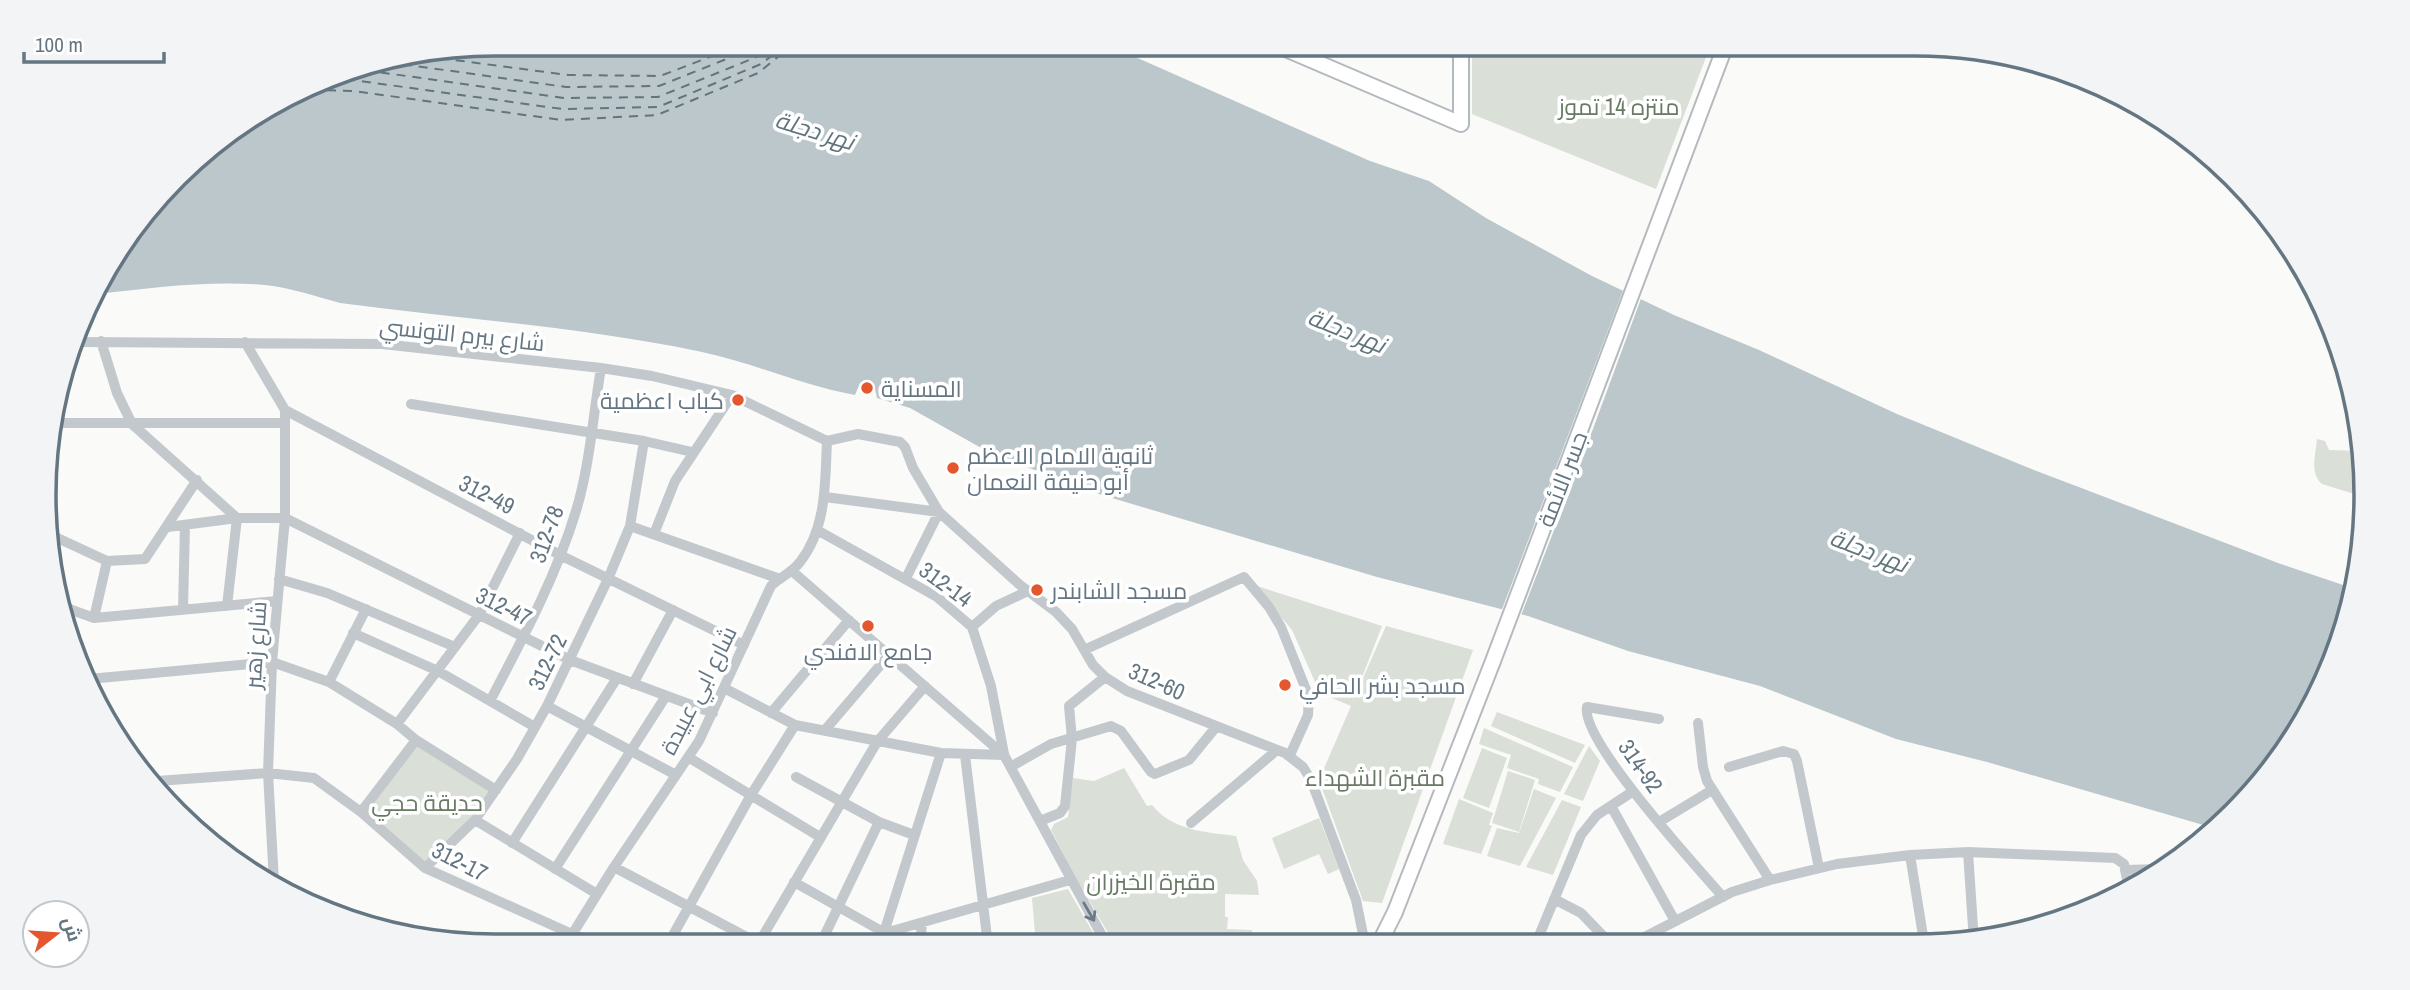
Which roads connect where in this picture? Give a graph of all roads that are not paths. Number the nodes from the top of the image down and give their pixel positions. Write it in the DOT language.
graph roads {
  1 [pos="1315,56"];
  2 [pos="1461,56"];
  3 [pos="1721,56"];
  4 [pos="101,341"];
  5 [pos="84,342"];
  6 [pos="244,342"];
  7 [pos="601,368"];
  8 [pos="732,395"];
  9 [pos="411,404"];
  10 [pos="285,410"];
  11 [pos="62,423"];
  12 [pos="285,423"];
  13 [pos="132,424"];
  14 [pos="590,432"];
  15 [pos="644,441"];
  16 [pos="827,441"];
  17 [pos="692,452"];
  18 [pos="197,480"];
  19 [pos="825,497"];
  20 [pos="939,512"];
  21 [pos="237,518"];
  22 [pos="285,518"];
  23 [pos="185,525"];
  24 [pos="630,526"];
  25 [pos="168,527"];
  26 [pos="817,530"];
  27 [pos="520,533"];
  28 [pos="654,534"];
  29 [pos="59,539"];
  30 [pos="560,555"];
  31 [pos="107,561"];
  32 [pos="792,571"];
  33 [pos="906,578"];
  34 [pos="279,579"];
  35 [pos="608,579"];
  36 [pos="779,579"];
  37 [pos="1028,591"];
  38 [pos="276,601"];
  39 [pos="227,606"];
  40 [pos="366,609"];
  41 [pos="71,610"];
  42 [pos="183,610"];
  43 [pos="673,610"];
  44 [pos="479,615"];
  45 [pos="93,618"];
  46 [pos="849,620"];
  47 [pos="972,627"];
  48 [pos="353,633"];
  49 [pos="524,637"];
  50 [pos="744,645"];
  51 [pos="455,647"];
  52 [pos="1083,650"];
  53 [pos="889,655"];
  54 [pos="570,660"];
  55 [pos="272,662"];
  56 [pos="438,671"];
  57 [pos="1105,677"];
  58 [pos="96,678"];
  59 [pos="617,678"];
  60 [pos="329,682"];
  61 [pos="633,684"];
  62 [pos="925,686"];
  63 [pos="724,688"];
  64 [pos="666,696"];
  65 [pos="490,701"];
  66 [pos="547,706"];
  67 [pos="713,713"];
  68 [pos="771,713"];
  69 [pos="1659,719"];
  70 [pos="1698,723"];
  71 [pos="397,724"];
  72 [pos="796,725"];
  73 [pos="585,726"];
  74 [pos="535,727"];
  75 [pos="1216,727"];
  76 [pos="825,730"];
  77 [pos="1072,739"];
  78 [pos="416,740"];
  79 [pos="877,742"];
  80 [pos="630,750"];
  81 [pos="1277,750"];
  82 [pos="941,753"];
  83 [pos="965,755"];
  84 [pos="1004,755"];
  85 [pos="1290,755"];
  86 [pos="688,757"];
  87 [pos="1012,766"];
  88 [pos="1729,767"];
  89 [pos="268,773"];
  90 [pos="676,775"];
  91 [pos="796,777"];
  92 [pos="163,782"];
  93 [pos="496,790"];
  94 [pos="1712,790"];
  95 [pos="1632,792"];
  96 [pos="751,795"];
  97 [pos="842,801"];
  98 [pos="1611,806"];
  99 [pos="361,812"];
  100 [pos="475,820"];
  101 [pos="1040,821"];
  102 [pos="879,822"];
  103 [pos="1659,822"];
  104 [pos="1191,823"];
  105 [pos="914,835"];
  106 [pos="820,837"];
  107 [pos="512,843"];
  108 [pos="1968,852"];
  109 [pos="1910,855"];
  110 [pos="614,867"];
  111 [pos="1819,867"];
  112 [pos="425,868"];
  113 [pos="555,869"];
  114 [pos="2143,869"];
  115 [pos="2125,870"];
  116 [pos="274,874"];
  117 [pos="2127,879"];
  118 [pos="1070,880"];
  119 [pos="1770,880"];
  120 [pos="794,883"];
  121 [pos="597,894"];
  122 [pos="1723,897"];
  123 [pos="1554,899"];
  124 [pos="691,906"];
  125 [pos="838,907"];
  126 [pos="984,907"];
  127 [pos="1396,911"];
  128 [pos="1675,921"];
  129 [pos="922,924"];
  130 [pos="1973,930"];
  131 [pos="885,933"];
  132 [pos="572,934"];
  133 [pos="674,934"];
  134 [pos="740,934"];
  135 [pos="763,934"];
  136 [pos="825,934"];
  137 [pos="921,934"];
  138 [pos="987,934"];
  139 [pos="1101,934"];
  140 [pos="1363,934"];
  141 [pos="1384,934"];
  142 [pos="1391,934"];
  143 [pos="1540,934"];
  144 [pos="1601,934"];
  145 [pos="1650,934"];
  146 [pos="1923,934"];
  1 -- 2 [label="main road"];
  3 -- 127 [label="main road, جسر الائمة"];
  4 -- 5 [label="street, شارع بيرم التونسي"];
  4 -- 6 [label="street, شارع بيرم التونسي"];
  4 -- 13 [label="street"];
  6 -- 7 [label="street, شارع بيرم التونسي"];
  6 -- 10 [label="street"];
  7 -- 8 [label="street, شارع بيرم التونسي"];
  7 -- 14 [label="street, 312-78"];
  8 -- 16 [label="street, شارع بيرم التونسي"];
  8 -- 17 [label="street"];
  9 -- 14 [label="street"];
  10 -- 12 [label="street, شارع زهير"];
  10 -- 27 [label="street, 312-49"];
  11 -- 13 [label="street"];
  12 -- 13 [label="street"];
  12 -- 22 [label="street, شارع زهير"];
  13 -- 18 [label="street"];
  14 -- 15 [label="street"];
  14 -- 30 [label="street, 312-78"];
  15 -- 17 [label="street"];
  15 -- 24 [label="street, 312-72"];
  16 -- 19 [label="street, شارع ابي عبيدة"];
  16 -- 20 [label="street, 312-60"];
  17 -- 28 [label="street"];
  18 -- 21 [label="street"];
  18 -- 25 [label="street"];
  19 -- 20 [label="street"];
  19 -- 26 [label="street, شارع ابي عبيدة"];
  20 -- 33 [label="street"];
  20 -- 37 [label="street, 312-60"];
  21 -- 22 [label="street"];
  21 -- 23 [label="street"];
  21 -- 39 [label="street"];
  22 -- 34 [label="street, شارع زهير"];
  22 -- 44 [label="street, 312-47"];
  23 -- 25 [label="street"];
  23 -- 42 [label="street"];
  24 -- 28 [label="street"];
  24 -- 35 [label="street, 312-72"];
  25 -- 31 [label="street"];
  26 -- 32 [label="street, شارع ابي عبيدة"];
  26 -- 33 [label="street, 312-14"];
  27 -- 30 [label="street, 312-49"];
  27 -- 44 [label="street"];
  28 -- 36 [label="street"];
  29 -- 31 [label="street"];
  30 -- 35 [label="street, 312-49"];
  30 -- 49 [label="street, 312-78"];
  31 -- 45 [label="street"];
  32 -- 36 [label="street, شارع ابي عبيدة"];
  32 -- 46 [label="street"];
  33 -- 47 [label="street, 312-14"];
  34 -- 38 [label="street, شارع زهير"];
  34 -- 40 [label="street"];
  35 -- 43 [label="street, 312-49"];
  35 -- 54 [label="street, 312-72"];
  36 -- 50 [label="street, شارع ابي عبيدة"];
  37 -- 47 [label="street"];
  37 -- 52 [label="street, 312-60"];
  38 -- 39 [label="street"];
  38 -- 55 [label="street, شارع زهير"];
  39 -- 42 [label="street"];
  40 -- 48 [label="street"];
  40 -- 51 [label="street"];
  41 -- 45 [label="street"];
  42 -- 45 [label="street"];
  43 -- 50 [label="street, 312-49"];
  43 -- 61 [label="street"];
  44 -- 49 [label="street, 312-47"];
  44 -- 51 [label="street"];
  46 -- 53 [label="street"];
  46 -- 68 [label="street"];
  47 -- 84 [label="street, 312-14"];
  48 -- 56 [label="street"];
  48 -- 60 [label="street"];
  49 -- 54 [label="street, 312-47"];
  49 -- 65 [label="street, 312-78"];
  50 -- 63 [label="street, شارع ابي عبيدة"];
  51 -- 56 [label="street"];
  52 -- 57 [label="street, 312-60"];
  52 -- 85 [label="street"];
  53 -- 62 [label="street"];
  53 -- 76 [label="street"];
  54 -- 59 [label="street, 312-47"];
  54 -- 66 [label="street, 312-72"];
  55 -- 58 [label="street"];
  55 -- 60 [label="street"];
  55 -- 89 [label="street, شارع زهير"];
  56 -- 65 [label="street"];
  56 -- 71 [label="street"];
  57 -- 75 [label="street, 312-60"];
  57 -- 77 [label="street"];
  59 -- 61 [label="street, 312-47"];
  59 -- 73 [label="street"];
  60 -- 71 [label="street"];
  61 -- 64 [label="street, 312-47"];
  62 -- 79 [label="street"];
  62 -- 84 [label="street"];
  63 -- 67 [label="street, شارع ابي عبيدة"];
  63 -- 68 [label="street"];
  64 -- 67 [label="street, 312-47"];
  64 -- 80 [label="street"];
  65 -- 74 [label="street"];
  66 -- 73 [label="street"];
  66 -- 74 [label="street, 312-72"];
  67 -- 86 [label="street, شارع ابي عبيدة"];
  68 -- 72 [label="street"];
  69 -- 95 [label="street, 314-92"];
  70 -- 94 [label="street"];
  71 -- 78 [label="street"];
  72 -- 76 [label="street"];
  72 -- 96 [label="street"];
  73 -- 80 [label="street"];
  73 -- 107 [label="street"];
  74 -- 93 [label="street, 312-72"];
  75 -- 77 [label="street"];
  75 -- 81 [label="street, 312-60"];
  76 -- 79 [label="street"];
  77 -- 87 [label="street"];
  77 -- 101 [label="street"];
  78 -- 93 [label="street"];
  78 -- 99 [label="street"];
  79 -- 82 [label="street"];
  79 -- 97 [label="street"];
  80 -- 90 [label="street"];
  80 -- 113 [label="street"];
  81 -- 85 [label="street, 312-60"];
  81 -- 104 [label="street"];
  82 -- 83 [label="street"];
  82 -- 105 [label="street"];
  83 -- 84 [label="street"];
  83 -- 126 [label="street"];
  84 -- 87 [label="street"];
  85 -- 140 [label="street"];
  86 -- 90 [label="street, شارع ابي عبيدة"];
  86 -- 96 [label="street"];
  87 -- 101 [label="street"];
  88 -- 111 [label="street"];
  89 -- 92 [label="street, 312-17"];
  89 -- 99 [label="street, 312-17"];
  89 -- 116 [label="street, شارع زهير"];
  90 -- 110 [label="street, شارع ابي عبيدة"];
  91 -- 97 [label="street"];
  93 -- 100 [label="street, 312-72"];
  94 -- 103 [label="street"];
  94 -- 119 [label="street"];
  95 -- 98 [label="street"];
  95 -- 103 [label="street, 314-92"];
  96 -- 106 [label="street"];
  96 -- 124 [label="street"];
  97 -- 102 [label="street"];
  97 -- 106 [label="street"];
  98 -- 123 [label="street"];
  98 -- 128 [label="street"];
  99 -- 112 [label="street, 312-17"];
  100 -- 107 [label="street"];
  100 -- 112 [label="street, 312-72"];
  101 -- 118 [label="street"];
  102 -- 105 [label="street"];
  102 -- 125 [label="street"];
  103 -- 122 [label="street, 314-92"];
  105 -- 131 [label="street"];
  106 -- 120 [label="street"];
  107 -- 113 [label="street"];
  108 -- 109 [label="street"];
  108 -- 115 [label="street"];
  108 -- 130 [label="street"];
  109 -- 111 [label="street"];
  109 -- 146 [label="street"];
  110 -- 121 [label="street, شارع ابي عبيدة"];
  110 -- 124 [label="street"];
  111 -- 119 [label="street"];
  112 -- 132 [label="street, 312-17"];
  113 -- 121 [label="street"];
  114 -- 115 [label="street"];
  115 -- 117 [label="street"];
  118 -- 126 [label="street"];
  118 -- 139 [label="street, one-way"];
  119 -- 122 [label="street"];
  120 -- 125 [label="street"];
  120 -- 135 [label="street"];
  121 -- 132 [label="street, شارع ابي عبيدة"];
  122 -- 128 [label="street"];
  123 -- 143 [label="street"];
  123 -- 144 [label="street"];
  124 -- 133 [label="street"];
  124 -- 134 [label="street"];
  125 -- 131 [label="street"];
  125 -- 136 [label="street"];
  126 -- 129 [label="street"];
  126 -- 138 [label="street"];
  127 -- 141 [label="main road"];
  127 -- 142 [label="main road"];
  128 -- 145 [label="street"];
  129 -- 131 [label="street"];
  129 -- 137 [label="street"];
}
